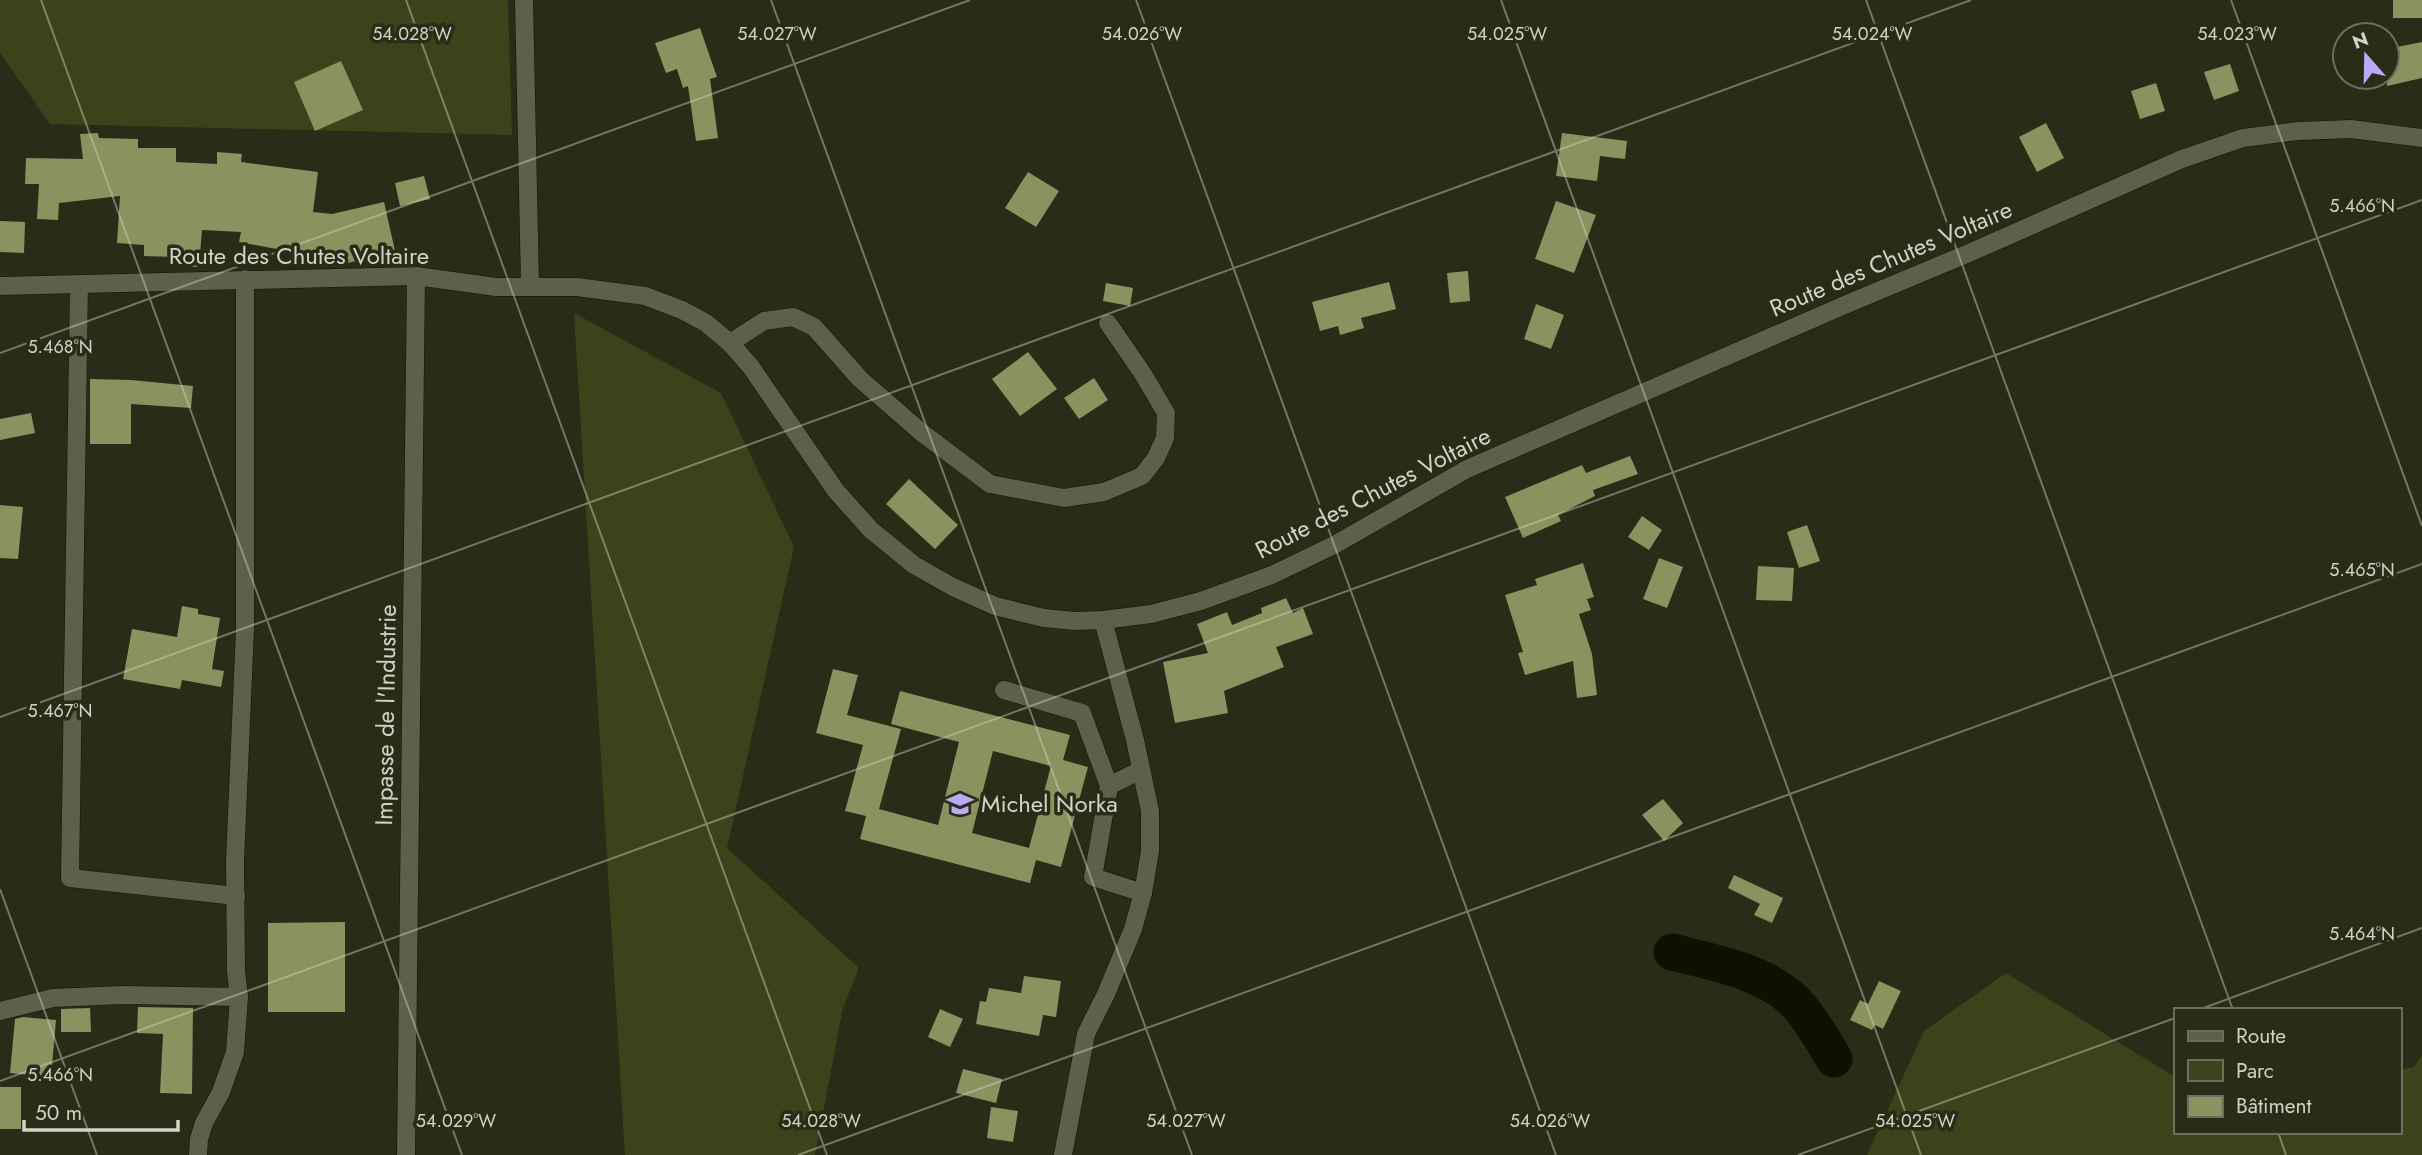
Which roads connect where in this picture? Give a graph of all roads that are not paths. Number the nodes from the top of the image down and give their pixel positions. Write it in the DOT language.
graph roads {
  1 [pos="524,0"];
  2 [pos="2422,138"];
  3 [pos="416,276"];
  4 [pos="245,279"];
  5 [pos="79,284"];
  6 [pos="530,285"];
  7 [pos="0,286"];
  8 [pos="1108,323"];
  9 [pos="730,343"];
  10 [pos="1104,620"];
  11 [pos="1004,690"];
  12 [pos="1140,770"];
  13 [pos="1109,786"];
  14 [pos="1143,893"];
  15 [pos="236,896"];
  16 [pos="239,997"];
  17 [pos="0,1011"];
  18 [pos="198,1155"];
  19 [pos="405,1155"];
  20 [pos="1063,1155"];
  1 -- 6 [label="street"];
  2 -- 10 [label="street, Route des Chutes Voltaire"];
  3 -- 4 [label="street, Route des Chutes Voltaire"];
  3 -- 6 [label="street, Route des Chutes Voltaire"];
  3 -- 19 [label="street, Impasse de l'Industrie"];
  4 -- 5 [label="street, Route des Chutes Voltaire"];
  4 -- 15 [label="street"];
  5 -- 7 [label="street, Route des Chutes Voltaire"];
  5 -- 15 [label="street"];
  6 -- 9 [label="street, Route des Chutes Voltaire"];
  8 -- 9 [label="street"];
  9 -- 10 [label="street, Route des Chutes Voltaire"];
  10 -- 12 [label="street"];
  11 -- 13 [label="street"];
  12 -- 13 [label="street"];
  12 -- 14 [label="street"];
  13 -- 14 [label="street"];
  14 -- 20 [label="street"];
  15 -- 16 [label="street"];
  16 -- 17 [label="street"];
  16 -- 18 [label="street"];
}
